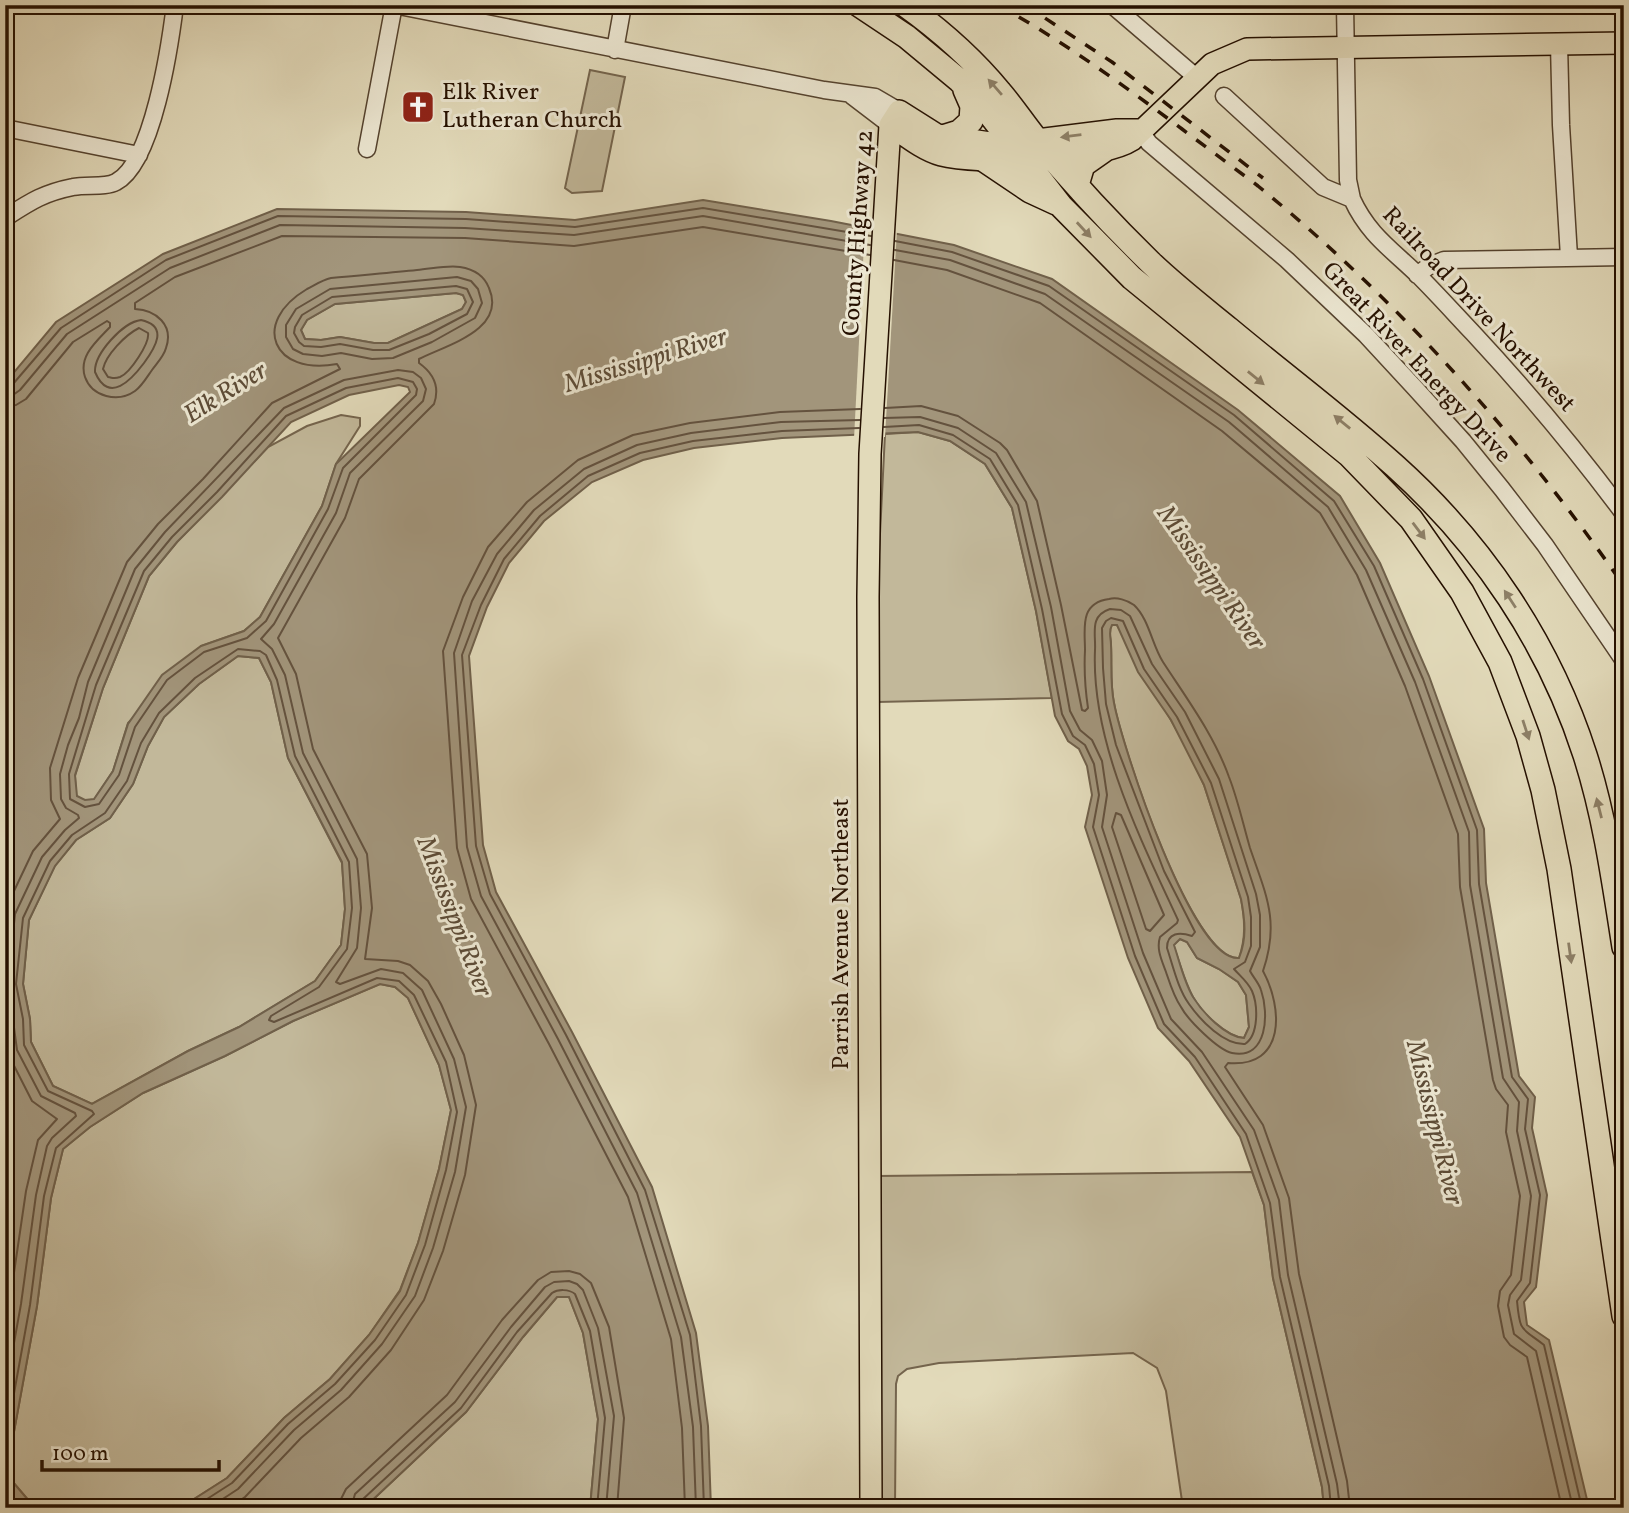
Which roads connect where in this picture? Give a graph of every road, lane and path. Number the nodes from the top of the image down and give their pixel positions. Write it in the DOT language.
graph roads {
  1 [pos="175,5"];
  2 [pos="394,5"];
  3 [pos="623,5"];
  4 [pos="859,5"];
  5 [pos="905,5"];
  6 [pos="1112,5"];
  7 [pos="1345,5"];
  8 [pos="1624,43"];
  9 [pos="1559,44"];
  10 [pos="1345,46"];
  11 [pos="615,50"];
  12 [pos="1196,77"];
  13 [pos="960,81"];
  14 [pos="1224,96"];
  15 [pos="894,118"];
  16 [pos="5,128"];
  17 [pos="1140,130"];
  18 [pos="943,137"];
  19 [pos="921,145"];
  20 [pos="367,149"];
  21 [pos="1031,150"];
  22 [pos="1103,151"];
  23 [pos="139,155"];
  24 [pos="888,159"];
  25 [pos="984,160"];
  26 [pos="1077,185"];
  27 [pos="1352,199"];
  28 [pos="1061,206"];
  29 [pos="5,218"];
  30 [pos="1569,257"];
  31 [pos="1624,257"];
  32 [pos="1418,275"];
  33 [pos="876,359"];
  34 [pos="1624,514"];
  35 [pos="1624,661"];
  36 [pos="1624,947"];
  37 [pos="1624,1316"];
  38 [pos="871,1508"];
  1 -- 23 [label="street"];
  2 -- 11 [label="street"];
  2 -- 20 [label="street"];
  3 -- 11 [label="street"];
  4 -- 13 [label="highway"];
  21 -- 5 [label="highway, one-way"];
  6 -- 12 [label="street"];
  7 -- 10 [label="street"];
  8 -- 9 [label="main road"];
  9 -- 10 [label="main road"];
  9 -- 30 [label="street"];
  10 -- 12 [label="main road"];
  10 -- 27 [label="street"];
  11 -- 15 [label="street"];
  12 -- 17 [label="main road"];
  13 -- 18 [label="highway"];
  13 -- 21 [label="highway"];
  14 -- 27 [label="street, Railroad Drive Northwest"];
  15 -- 18 [label="main road"];
  15 -- 19 [label="main road"];
  15 -- 24 [label="main road, County Highway 42"];
  16 -- 23 [label="street"];
  17 -- 21 [label="main road, one-way"];
  17 -- 22 [label="main road"];
  17 -- 35 [label="street, Great River Energy Drive"];
  18 -- 21 [label="main road"];
  19 -- 24 [label="main road"];
  19 -- 25 [label="main road"];
  21 -- 22 [label="main road"];
  21 -- 25 [label="main road"];
  21 -- 26 [label="highway"];
  21 -- 28 [label="highway"];
  22 -- 26 [label="highway"];
  23 -- 29 [label="street"];
  24 -- 33 [label="main road, County Highway 42"];
  25 -- 28 [label="highway"];
  36 -- 26 [label="highway, one-way"];
  27 -- 32 [label="street, Railroad Drive Northwest"];
  28 -- 37 [label="highway, one-way"];
  30 -- 31 [label="street"];
  30 -- 32 [label="street"];
  32 -- 34 [label="street, Railroad Drive Northwest"];
  33 -- 38 [label="main road, Parrish Avenue Northeast"];
}
